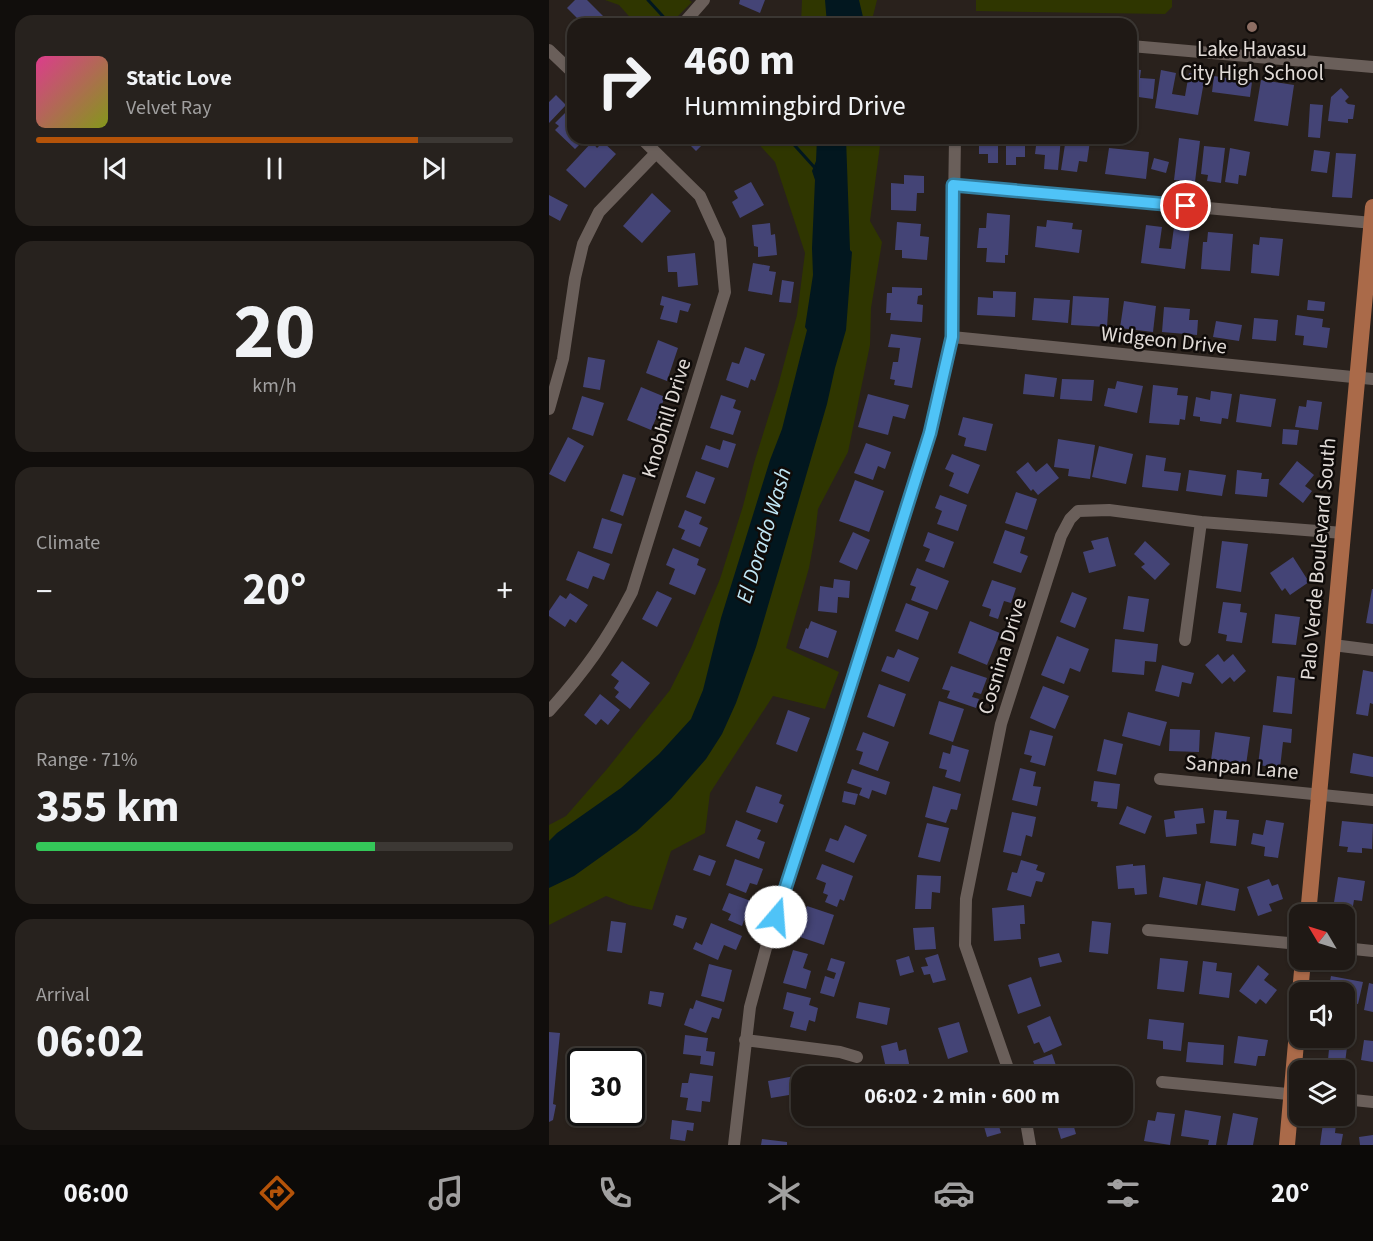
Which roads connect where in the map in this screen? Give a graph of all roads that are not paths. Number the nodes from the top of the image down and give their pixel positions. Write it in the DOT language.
graph roads {
  1 [pos="703,0"];
  2 [pos="688,18"];
  3 [pos="1137,47"];
  4 [pos="549,50"];
  5 [pos="567,67"];
  6 [pos="1373,67"];
  7 [pos="647,144"];
  8 [pos="955,144"];
  9 [pos="656,153"];
  10 [pos="953,185"];
  11 [pos="1372,217"];
  12 [pos="952,337"];
  13 [pos="1365,379"];
  14 [pos="549,409"];
  15 [pos="1201,522"];
  16 [pos="1343,533"];
  17 [pos="1185,640"];
  18 [pos="1333,645"];
  19 [pos="1373,650"];
  20 [pos="549,711"];
  21 [pos="1160,779"];
  22 [pos="1320,794"];
  23 [pos="1373,800"];
  24 [pos="1309,904"];
  25 [pos="1148,930"];
  26 [pos="1289,943"];
  27 [pos="1355,949"];
  28 [pos="1373,951"];
  29 [pos="745,1040"];
  30 [pos="857,1057"];
  31 [pos="1007,1066"];
  32 [pos="1162,1082"];
  33 [pos="1289,1093"];
  34 [pos="1355,1100"];
  35 [pos="1373,1102"];
  36 [pos="1027,1126"];
  37 [pos="1290,1126"];
  38 [pos="734,1145"];
  39 [pos="1030,1145"];
  40 [pos="1287,1145"];
  1 -- 2 [label="street"];
  3 -- 6 [label="street"];
  4 -- 5 [label="street"];
  7 -- 9 [label="street, Knobhill Drive"];
  8 -- 10 [label="street"];
  9 -- 14 [label="street"];
  9 -- 20 [label="street, Knobhill Drive"];
  10 -- 11 [label="street"];
  10 -- 12 [label="street"];
  11 -- 13 [label="main road, Palo Verde Boulevard South"];
  12 -- 13 [label="street, Widgeon Drive"];
  12 -- 29 [label="street"];
  13 -- 16 [label="main road, Palo Verde Boulevard South"];
  15 -- 16 [label="street, Cosnina Drive"];
  15 -- 17 [label="street"];
  15 -- 31 [label="street, Cosnina Drive"];
  16 -- 18 [label="main road, Palo Verde Boulevard South"];
  18 -- 19 [label="street"];
  18 -- 22 [label="main road, Palo Verde Boulevard South"];
  21 -- 22 [label="street, Sanpan Lane"];
  22 -- 23 [label="street, Sanpan Lane"];
  22 -- 24 [label="main road, Palo Verde Boulevard South"];
  25 -- 26 [label="street"];
  27 -- 28 [label="street"];
  29 -- 30 [label="street"];
  29 -- 38 [label="street"];
  32 -- 33 [label="street"];
  34 -- 35 [label="street"];
  36 -- 39 [label="street"];
  37 -- 40 [label="main road"];
}
